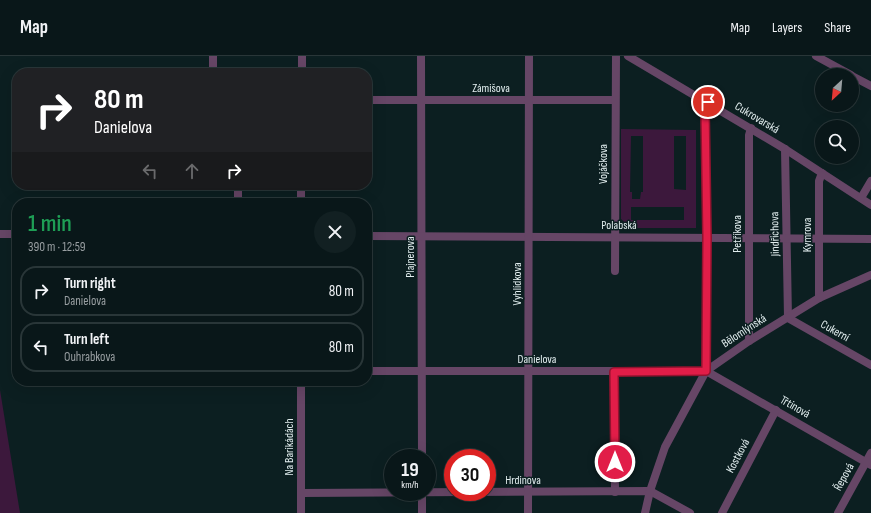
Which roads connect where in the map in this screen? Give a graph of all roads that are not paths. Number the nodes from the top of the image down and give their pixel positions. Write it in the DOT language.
graph roads {
  1 [pos="213,56"];
  2 [pos="302,56"];
  3 [pos="421,56"];
  4 [pos="529,56"];
  5 [pos="616,56"];
  6 [pos="628,56"];
  7 [pos="816,56"];
  8 [pos="213,68"];
  9 [pos="302,68"];
  10 [pos="839,68"];
  11 [pos="859,79"];
  12 [pos="871,86"];
  13 [pos="372,100"];
  14 [pos="421,100"];
  15 [pos="528,100"];
  16 [pos="615,100"];
  17 [pos="708,102"];
  18 [pos="751,128"];
  19 [pos="785,149"];
  20 [pos="822,173"];
  21 [pos="871,181"];
  22 [pos="860,198"];
  23 [pos="871,205"];
  24 [pos="0,234"];
  25 [pos="12,234"];
  26 [pos="372,236"];
  27 [pos="422,236"];
  28 [pos="529,237"];
  29 [pos="615,237"];
  30 [pos="707,238"];
  31 [pos="749,238"];
  32 [pos="787,239"];
  33 [pos="820,239"];
  34 [pos="871,239"];
  35 [pos="615,271"];
  36 [pos="871,275"];
  37 [pos="819,298"];
  38 [pos="788,318"];
  39 [pos="749,341"];
  40 [pos="871,365"];
  41 [pos="372,371"];
  42 [pos="528,371"];
  43 [pos="706,371"];
  44 [pos="422,372"];
  45 [pos="614,372"];
  46 [pos="301,386"];
  47 [pos="776,410"];
  48 [pos="422,449"];
  49 [pos="871,453"];
  50 [pos="868,463"];
  51 [pos="650,491"];
  52 [pos="528,492"];
  53 [pos="615,492"];
  54 [pos="384,493"];
  55 [pos="436,493"];
  56 [pos="301,494"];
  57 [pos="422,501"];
  58 [pos="301,513"];
  59 [pos="422,513"];
  60 [pos="528,513"];
  61 [pos="645,513"];
  62 [pos="690,513"];
  63 [pos="722,513"];
  64 [pos="838,513"];
  1 -- 8 [label="street"];
  2 -- 9 [label="street"];
  3 -- 14 [label="street, Plajnerova"];
  4 -- 15 [label="street, Vyhlídkova"];
  5 -- 16 [label="street, Vojáčkova"];
  6 -- 17 [label="street, Cukrovarská"];
  7 -- 10 [label="street"];
  11 -- 12 [label="street"];
  13 -- 14 [label="street, Zámišova"];
  14 -- 15 [label="street, Zámišova"];
  14 -- 27 [label="street, Plajnerova"];
  15 -- 16 [label="street, Zámišova"];
  15 -- 28 [label="street, Vyhlídkova"];
  16 -- 29 [label="street, Vojáčkova"];
  17 -- 18 [label="street, Cukrovarská"];
  17 -- 30 [label="street"];
  18 -- 19 [label="street, Cukrovarská"];
  18 -- 31 [label="street, Petříkova"];
  19 -- 20 [label="street, Cukrovarská"];
  19 -- 32 [label="street, Jindřichova"];
  20 -- 22 [label="street, Cukrovarská"];
  20 -- 33 [label="street, Kymrova"];
  21 -- 22 [label="street"];
  22 -- 23 [label="street, Cukrovarská"];
  24 -- 25 [label="street"];
  26 -- 27 [label="street, Polabská"];
  27 -- 28 [label="street, Polabská"];
  27 -- 44 [label="street, Plajnerova"];
  28 -- 29 [label="street, Polabská"];
  28 -- 42 [label="street, Vyhlídkova"];
  29 -- 30 [label="street, Polabská"];
  29 -- 35 [label="street, Vojáčkova"];
  30 -- 31 [label="street, Polabská"];
  30 -- 43 [label="street"];
  31 -- 32 [label="street, Polabská"];
  31 -- 39 [label="street, Petříkova"];
  32 -- 33 [label="street, Polabská"];
  32 -- 38 [label="street, Jindřichova"];
  33 -- 34 [label="street, Polabská"];
  33 -- 37 [label="street, Kymrova"];
  36 -- 37 [label="street, Bělomlýnská"];
  37 -- 38 [label="street, Bělomlýnská"];
  38 -- 39 [label="street, Bělomlýnská"];
  38 -- 40 [label="street, Cukerní"];
  39 -- 43 [label="street, Bělomlýnská"];
  41 -- 44 [label="street, Danielova"];
  42 -- 44 [label="street, Danielova"];
  42 -- 45 [label="street, Danielova"];
  42 -- 52 [label="street, Vyhlídkova"];
  43 -- 45 [label="street, Danielova"];
  43 -- 47 [label="street, Třtinová"];
  43 -- 51 [label="street, Bělomlýnská"];
  44 -- 48 [label="street, Plajnerova"];
  45 -- 53 [label="street"];
  46 -- 56 [label="street, Na Barikádách"];
  47 -- 50 [label="street, Třtinová"];
  47 -- 63 [label="street, Kostková"];
  49 -- 50 [label="street, Řepová"];
  50 -- 64 [label="street, Řepová"];
  51 -- 53 [label="street, Hrdinova"];
  51 -- 61 [label="street, Bělomlýnská"];
  51 -- 62 [label="street"];
  52 -- 53 [label="street, Hrdinova"];
  52 -- 55 [label="street, Hrdinova"];
  52 -- 60 [label="street, Vyhlídkova"];
  54 -- 56 [label="street, Hrdinova"];
  56 -- 58 [label="street, Na Barikádách"];
  57 -- 59 [label="street"];
}
